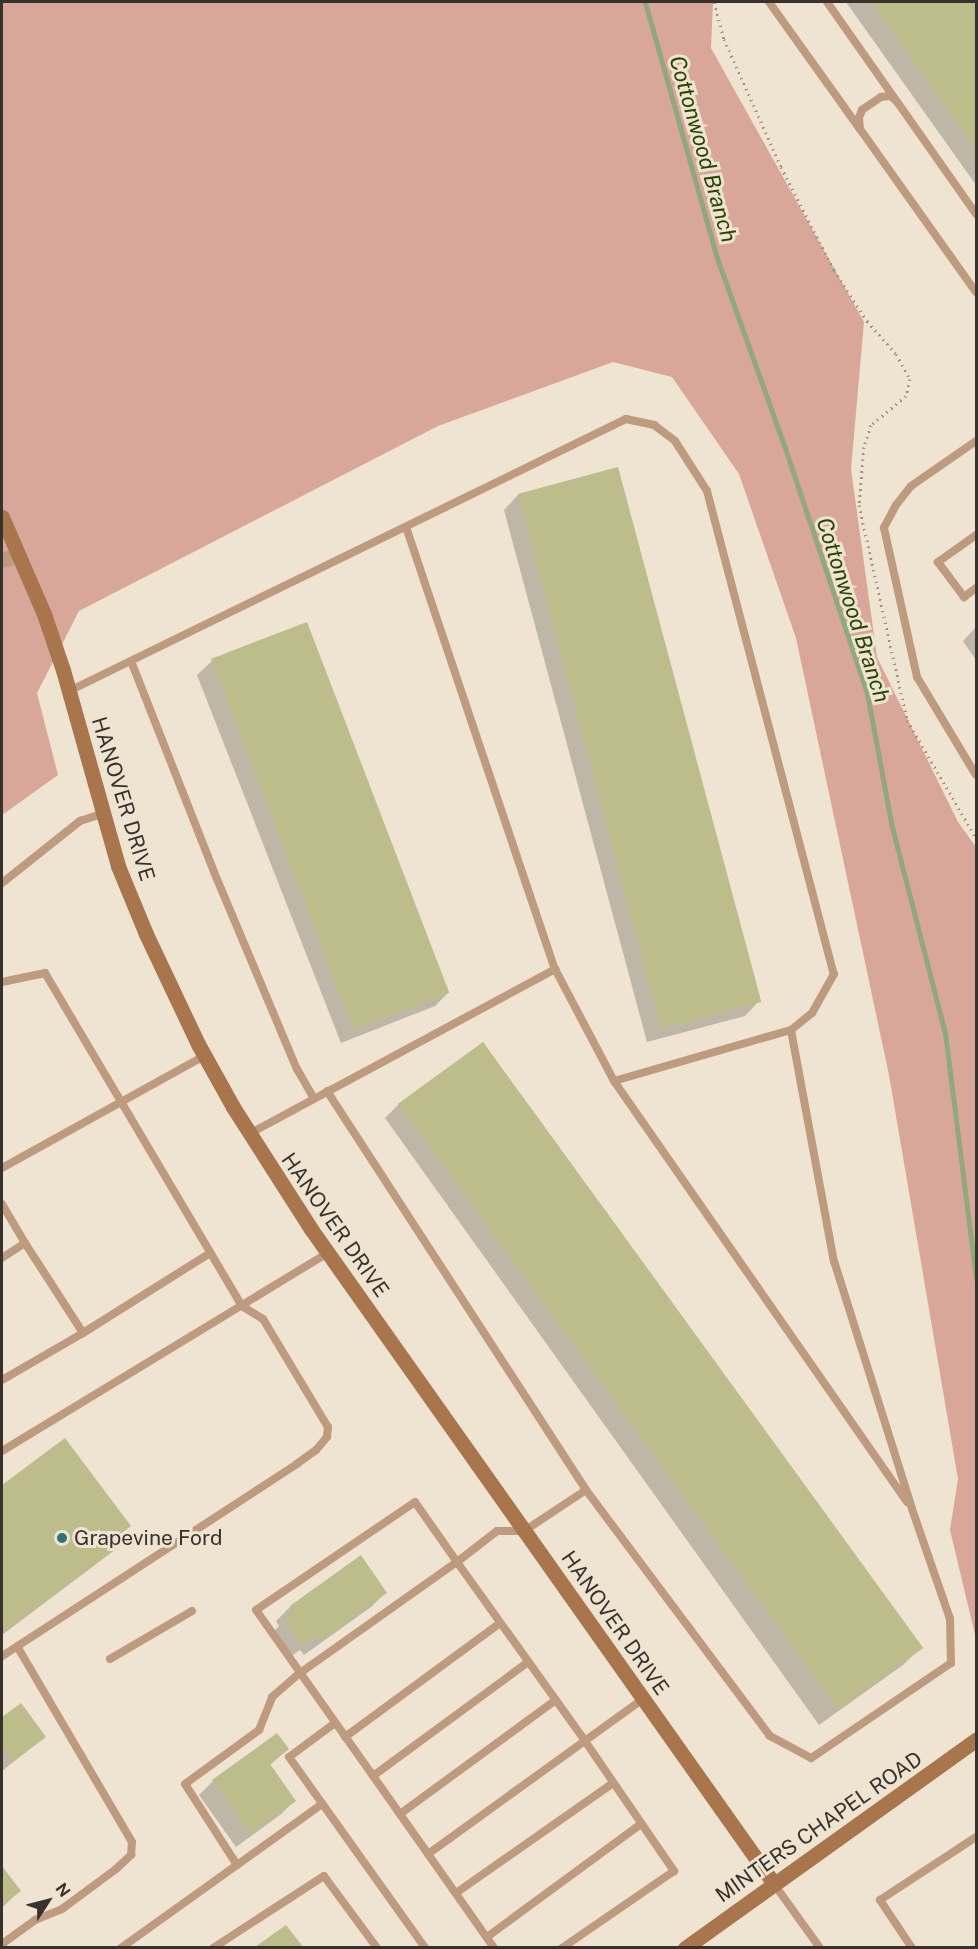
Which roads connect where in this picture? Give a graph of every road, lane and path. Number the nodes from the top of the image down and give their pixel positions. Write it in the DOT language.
graph roads {
  1 [pos="714,2"];
  2 [pos="769,2"];
  3 [pos="827,2"];
  4 [pos="898,103"];
  5 [pos="860,129"];
  6 [pos="976,214"];
  7 [pos="976,292"];
  8 [pos="976,441"];
  9 [pos="2,518"];
  10 [pos="406,527"];
  11 [pos="976,535"];
  12 [pos="17,555"];
  13 [pos="2,560"];
  14 [pos="976,588"];
  15 [pos="131,661"];
  16 [pos="69,692"];
  17 [pos="976,775"];
  18 [pos="102,814"];
  19 [pos="976,838"];
  20 [pos="2,884"];
  21 [pos="555,969"];
  22 [pos="2,982"];
  23 [pos="791,1030"];
  24 [pos="204,1056"];
  25 [pos="614,1081"];
  26 [pos="327,1091"];
  27 [pos="314,1098"];
  28 [pos="119,1102"];
  29 [pos="249,1134"];
  30 [pos="2,1168"];
  31 [pos="2,1204"];
  32 [pos="25,1244"];
  33 [pos="210,1253"];
  34 [pos="328,1253"];
  35 [pos="2,1258"];
  36 [pos="242,1306"];
  37 [pos="83,1333"];
  38 [pos="2,1380"];
  39 [pos="2,1451"];
  40 [pos="586,1490"];
  41 [pos="912,1509"];
  42 [pos="524,1531"];
  43 [pos="457,1562"];
  44 [pos="192,1611"];
  45 [pos="500,1623"];
  46 [pos="17,1646"];
  47 [pos="2,1656"];
  48 [pos="110,1659"];
  49 [pos="528,1662"];
  50 [pos="300,1673"];
  51 [pos="556,1700"];
  52 [pos="643,1700"];
  53 [pos="335,1723"];
  54 [pos="345,1737"];
  55 [pos="976,1740"];
  56 [pos="585,1741"];
  57 [pos="373,1776"];
  58 [pos="614,1783"];
  59 [pos="322,1804"];
  60 [pos="400,1814"];
  61 [pos="641,1824"];
  62 [pos="976,1837"];
  63 [pos="428,1854"];
  64 [pos="237,1865"];
  65 [pos="774,1884"];
  66 [pos="456,1893"];
  67 [pos="487,1937"];
  68 [pos="2,1944"];
  69 [pos="121,1947"];
  70 [pos="213,1947"];
  71 [pos="377,1947"];
  72 [pos="425,1947"];
  73 [pos="494,1947"];
  74 [pos="562,1947"];
  75 [pos="685,1947"];
  76 [pos="820,1947"];
  77 [pos="912,1947"];
  1 -- 19 [label="path"];
  2 -- 5 [label="lane"];
  3 -- 4 [label="lane"];
  4 -- 5 [label="lane"];
  4 -- 6 [label="lane"];
  5 -- 7 [label="lane"];
  8 -- 17 [label="lane"];
  9 -- 12 [label="street, HANOVER DRIVE"];
  10 -- 15 [label="lane"];
  10 -- 21 [label="lane"];
  10 -- 23 [label="lane"];
  11 -- 14 [label="lane"];
  12 -- 13 [label="street"];
  12 -- 16 [label="street, HANOVER DRIVE"];
  15 -- 16 [label="lane"];
  15 -- 27 [label="lane"];
  16 -- 18 [label="street, HANOVER DRIVE"];
  18 -- 20 [label="lane"];
  18 -- 24 [label="street, HANOVER DRIVE"];
  21 -- 25 [label="lane"];
  21 -- 26 [label="lane"];
  22 -- 28 [label="lane"];
  23 -- 25 [label="lane"];
  23 -- 41 [label="lane"];
  24 -- 28 [label="lane"];
  24 -- 29 [label="street, HANOVER DRIVE"];
  25 -- 41 [label="lane"];
  26 -- 27 [label="lane"];
  26 -- 40 [label="lane"];
  27 -- 29 [label="lane"];
  28 -- 30 [label="lane"];
  28 -- 33 [label="lane"];
  29 -- 34 [label="street, HANOVER DRIVE"];
  31 -- 32 [label="lane"];
  32 -- 35 [label="lane"];
  32 -- 37 [label="lane"];
  33 -- 36 [label="lane"];
  33 -- 37 [label="lane"];
  34 -- 36 [label="lane"];
  34 -- 42 [label="street, HANOVER DRIVE"];
  36 -- 39 [label="lane"];
  36 -- 46 [label="lane"];
  37 -- 38 [label="lane"];
  40 -- 41 [label="lane"];
  40 -- 42 [label="lane"];
  42 -- 43 [label="lane"];
  42 -- 52 [label="street, HANOVER DRIVE"];
  43 -- 45 [label="lane"];
  43 -- 50 [label="lane"];
  43 -- 50 [label="lane"];
  44 -- 48 [label="lane"];
  45 -- 49 [label="lane"];
  45 -- 54 [label="lane"];
  46 -- 47 [label="lane"];
  46 -- 68 [label="lane"];
  49 -- 51 [label="lane"];
  49 -- 57 [label="lane"];
  50 -- 53 [label="lane"];
  50 -- 64 [label="lane"];
  51 -- 56 [label="lane"];
  51 -- 60 [label="lane"];
  52 -- 56 [label="lane"];
  52 -- 65 [label="street, HANOVER DRIVE"];
  53 -- 54 [label="lane"];
  53 -- 59 [label="lane"];
  54 -- 57 [label="lane"];
  55 -- 65 [label="street, MINTERS CHAPEL ROAD"];
  56 -- 58 [label="lane"];
  56 -- 63 [label="lane"];
  57 -- 60 [label="lane"];
  58 -- 61 [label="lane"];
  58 -- 66 [label="lane"];
  59 -- 64 [label="lane"];
  59 -- 72 [label="lane"];
  60 -- 63 [label="lane"];
  61 -- 67 [label="lane"];
  61 -- 74 [label="lane"];
  62 -- 77 [label="lane"];
  63 -- 66 [label="lane"];
  64 -- 69 [label="lane"];
  65 -- 75 [label="street, MINTERS CHAPEL ROAD"];
  65 -- 76 [label="lane"];
  66 -- 67 [label="lane"];
  67 -- 73 [label="lane"];
  70 -- 71 [label="lane"];
}
